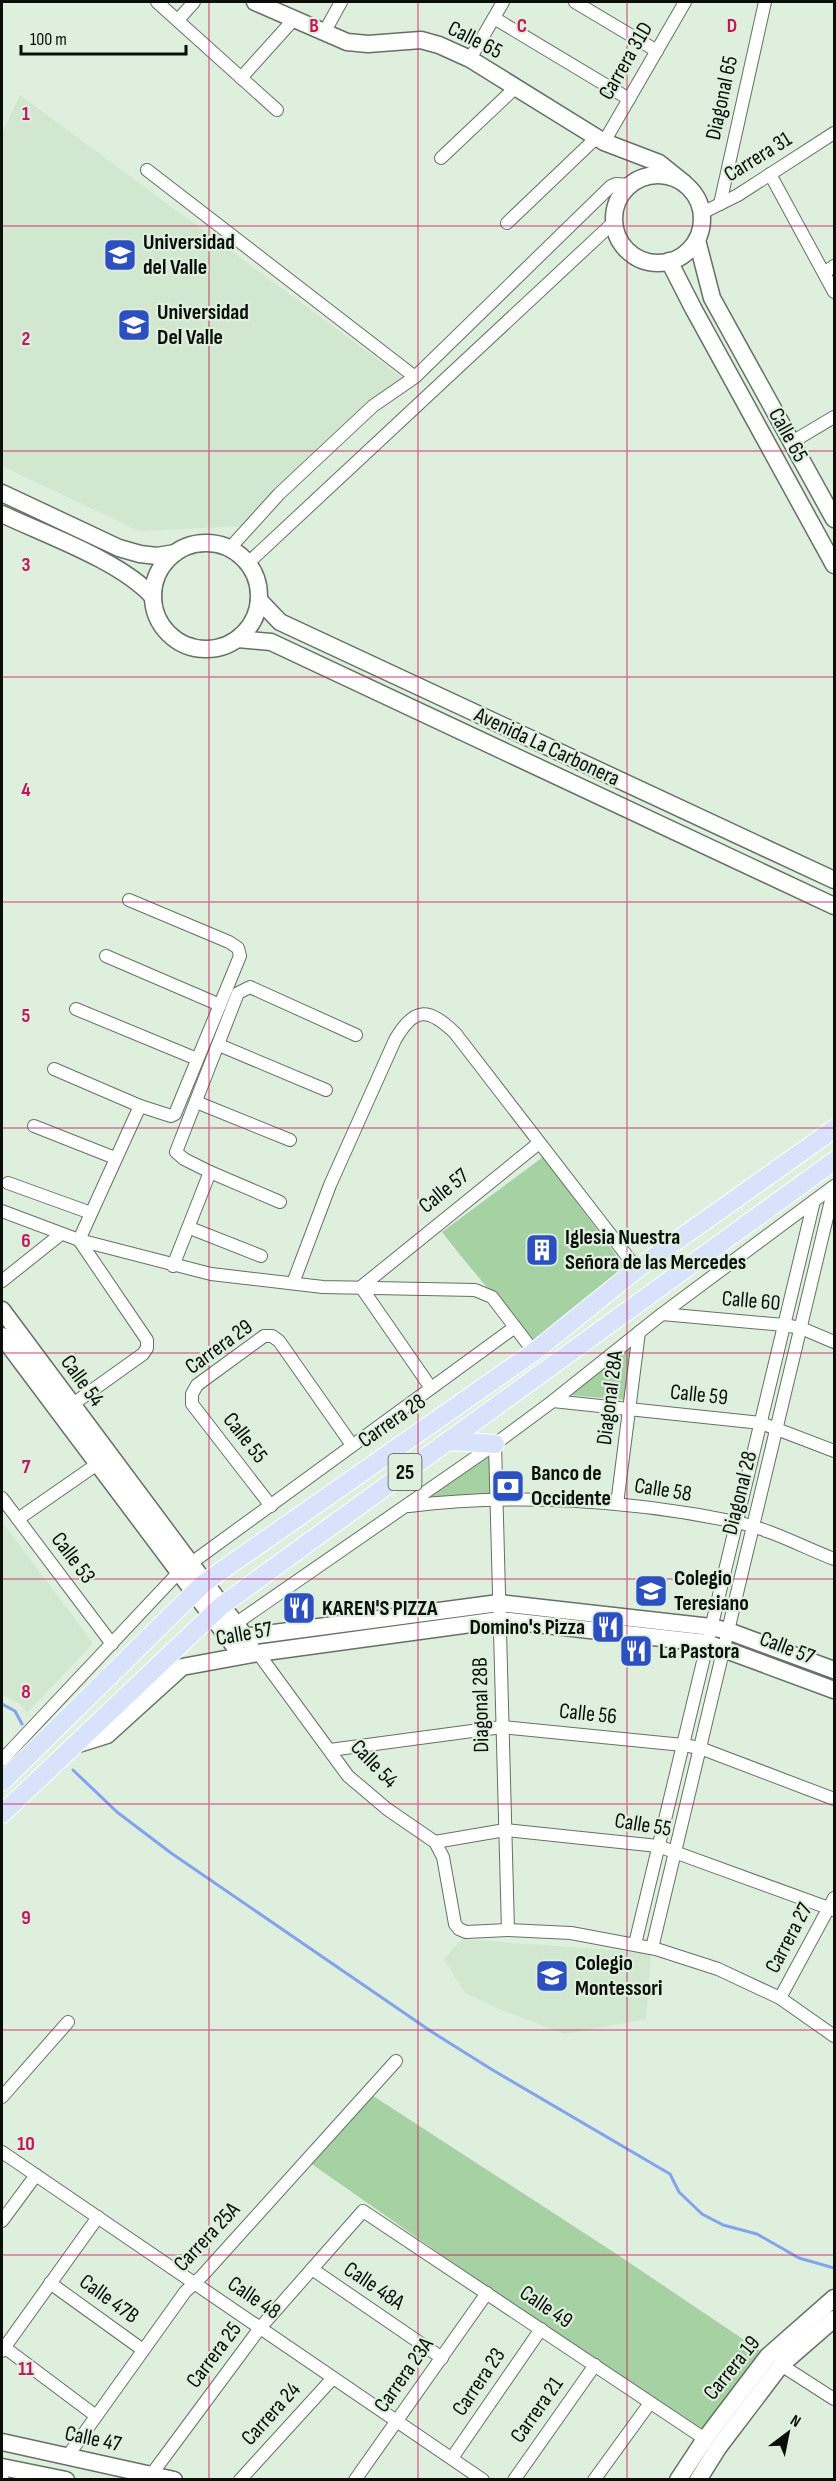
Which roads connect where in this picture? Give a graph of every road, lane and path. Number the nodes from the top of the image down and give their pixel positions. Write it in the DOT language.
graph roads {
  1 [pos="156,2"];
  2 [pos="194,2"];
  3 [pos="255,2"];
  4 [pos="341,2"];
  5 [pos="504,2"];
  6 [pos="575,2"];
  7 [pos="765,2"];
  8 [pos="680,3"];
  9 [pos="295,18"];
  10 [pos="494,18"];
  11 [pos="178,20"];
  12 [pos="325,31"];
  13 [pos="657,51"];
  14 [pos="470,59"];
  15 [pos="241,78"];
  16 [pos="515,88"];
  17 [pos="628,99"];
  18 [pos="277,110"];
  19 [pos="834,134"];
  20 [pos="600,140"];
  21 [pos="628,153"];
  22 [pos="441,158"];
  23 [pos="147,170"];
  24 [pos="770,174"];
  25 [pos="634,182"];
  26 [pos="684,183"];
  27 [pos="720,204"];
  28 [pos="702,213"];
  29 [pos="615,221"];
  30 [pos="507,223"];
  31 [pos="697,240"];
  32 [pos="669,261"];
  33 [pos="829,270"];
  34 [pos="834,292"];
  35 [pos="415,376"];
  36 [pos="834,417"];
  37 [pos="792,441"];
  38 [pos="2,493"];
  39 [pos="2,514"];
  40 [pos="834,519"];
  41 [pos="229,549"];
  42 [pos="175,553"];
  43 [pos="247,564"];
  44 [pos="834,565"];
  45 [pos="153,597"];
  46 [pos="259,600"];
  47 [pos="238,639"];
  48 [pos="834,880"];
  49 [pos="129,900"];
  50 [pos="834,906"];
  51 [pos="106,956"];
  52 [pos="220,1005"];
  53 [pos="76,1009"];
  54 [pos="356,1035"];
  55 [pos="219,1045"];
  56 [pos="197,1059"];
  57 [pos="54,1069"];
  58 [pos="326,1090"];
  59 [pos="196,1102"];
  60 [pos="140,1106"];
  61 [pos="34,1126"];
  62 [pos="834,1129"];
  63 [pos="290,1140"];
  64 [pos="539,1143"];
  65 [pos="115,1158"];
  66 [pos="834,1161"];
  67 [pos="210,1172"];
  68 [pos="8,1183"];
  69 [pos="834,1187"];
  70 [pos="814,1201"];
  71 [pos="280,1202"];
  72 [pos="2,1210"];
  73 [pos="91,1213"];
  74 [pos="190,1228"];
  75 [pos="61,1234"];
  76 [pos="79,1240"];
  77 [pos="261,1257"];
  78 [pos="173,1266"];
  79 [pos="638,1269"];
  80 [pos="2,1281"];
  81 [pos="293,1283"];
  82 [pos="361,1287"];
  83 [pos="2,1310"];
  84 [pos="662,1314"];
  85 [pos="784,1325"];
  86 [pos="515,1327"];
  87 [pos="801,1328"];
  88 [pos="639,1332"];
  89 [pos="2,1336"];
  90 [pos="834,1342"];
  91 [pos="534,1352"];
  92 [pos="431,1388"];
  93 [pos="192,1394"];
  94 [pos="553,1401"];
  95 [pos="630,1408"];
  96 [pos="66,1409"];
  97 [pos="761,1423"];
  98 [pos="777,1430"];
  99 [pos="448,1441"];
  100 [pos="495,1444"];
  101 [pos="352,1445"];
  102 [pos="834,1451"];
  103 [pos="104,1459"];
  104 [pos="2,1498"];
  105 [pos="496,1499"];
  106 [pos="617,1504"];
  107 [pos="271,1506"];
  108 [pos="407,1506"];
  109 [pos="18,1519"];
  110 [pos="736,1522"];
  111 [pos="753,1527"];
  112 [pos="834,1559"];
  113 [pos="184,1568"];
  114 [pos="199,1587"];
  115 [pos="216,1610"];
  116 [pos="499,1611"];
  117 [pos="728,1631"];
  118 [pos="236,1633"];
  119 [pos="709,1635"];
  120 [pos="112,1644"];
  121 [pos="724,1648"];
  122 [pos="250,1655"];
  123 [pos="834,1670"];
  124 [pos="834,1690"];
  125 [pos="502,1727"];
  126 [pos="73,1745"];
  127 [pos="683,1745"];
  128 [pos="700,1748"];
  129 [pos="330,1750"];
  130 [pos="4,1754"];
  131 [pos="2,1782"];
  132 [pos="834,1800"];
  133 [pos="2,1814"];
  134 [pos="505,1830"];
  135 [pos="435,1842"];
  136 [pos="658,1846"];
  137 [pos="675,1851"];
  138 [pos="833,1905"];
  139 [pos="508,1930"];
  140 [pos="635,1944"];
  141 [pos="652,1948"];
  142 [pos="780,1998"];
  143 [pos="68,2022"];
  144 [pos="834,2036"];
  145 [pos="396,2061"];
  146 [pos="2,2097"];
  147 [pos="2,2152"];
  148 [pos="36,2175"];
  149 [pos="363,2211"];
  150 [pos="98,2217"];
  151 [pos="2,2222"];
  152 [pos="312,2269"];
  153 [pos="50,2283"];
  154 [pos="194,2283"];
  155 [pos="487,2293"];
  156 [pos="834,2298"];
  157 [pos="834,2319"];
  158 [pos="260,2328"];
  159 [pos="541,2329"];
  160 [pos="3,2349"];
  161 [pos="144,2350"];
  162 [pos="442,2358"];
  163 [pos="594,2365"];
  164 [pos="781,2365"];
  165 [pos="333,2378"];
  166 [pos="834,2399"];
  167 [pos="650,2403"];
  168 [pos="96,2416"];
  169 [pos="398,2421"];
  170 [pos="705,2439"];
  171 [pos="2,2442"];
  172 [pos="67,2457"];
  173 [pos="452,2458"];
  174 [pos="2,2467"];
  175 [pos="464,2474"];
  176 [pos="151,2475"];
  177 [pos="66,2480"];
  178 [pos="174,2480"];
  179 [pos="240,2480"];
  180 [pos="355,2480"];
  181 [pos="483,2480"];
  182 [pos="514,2480"];
  183 [pos="594,2480"];
  184 [pos="678,2480"];
  185 [pos="698,2480"];
  1 -- 11 [label="street"];
  2 -- 11 [label="street"];
  3 -- 9 [label="street, Calle 65"];
  4 -- 12 [label="street"];
  5 -- 10 [label="street"];
  6 -- 13 [label="street"];
  7 -- 27 [label="street, Diagonal 65"];
  8 -- 13 [label="street, Carrera 31D"];
  9 -- 12 [label="street, Calle 65"];
  9 -- 15 [label="street"];
  10 -- 14 [label="street"];
  10 -- 17 [label="street"];
  11 -- 15 [label="street"];
  12 -- 14 [label="street, Calle 65"];
  13 -- 17 [label="street, Carrera 31D"];
  14 -- 16 [label="street, Calle 65"];
  15 -- 18 [label="street"];
  16 -- 20 [label="street, Calle 65"];
  16 -- 22 [label="street"];
  17 -- 20 [label="street, Carrera 31D"];
  19 -- 24 [label="street, Carrera 31"];
  20 -- 21 [label="street, Calle 65"];
  20 -- 30 [label="street, Carrera 31D"];
  21 -- 25 [label="street"];
  21 -- 26 [label="street, Calle 65"];
  23 -- 35 [label="street"];
  24 -- 27 [label="street, Carrera 31"];
  24 -- 33 [label="street"];
  25 -- 26 [label="street"];
  25 -- 29 [label="street"];
  25 -- 35 [label="street"];
  26 -- 28 [label="street"];
  27 -- 28 [label="street, Carrera 31"];
  28 -- 31 [label="street"];
  29 -- 32 [label="street"];
  29 -- 43 [label="street"];
  31 -- 32 [label="street"];
  31 -- 37 [label="street, Calle 65"];
  32 -- 44 [label="street, Calle 65"];
  33 -- 34 [label="street"];
  35 -- 41 [label="street"];
  36 -- 37 [label="street"];
  37 -- 40 [label="street, Calle 65"];
  38 -- 42 [label="street"];
  39 -- 45 [label="street"];
  41 -- 42 [label="street"];
  41 -- 43 [label="street"];
  42 -- 45 [label="street"];
  43 -- 46 [label="street"];
  45 -- 47 [label="street"];
  46 -- 47 [label="street"];
  46 -- 48 [label="street, Avenida La Carbonera"];
  47 -- 50 [label="street, Avenida La Carbonera"];
  49 -- 52 [label="street"];
  51 -- 52 [label="street"];
  52 -- 56 [label="street"];
  53 -- 56 [label="street"];
  54 -- 55 [label="street"];
  55 -- 58 [label="street"];
  55 -- 59 [label="street"];
  56 -- 60 [label="street"];
  57 -- 60 [label="street"];
  59 -- 63 [label="street"];
  59 -- 67 [label="street"];
  60 -- 65 [label="street"];
  61 -- 65 [label="street"];
  62 -- 79 [label="main road, Carrera 28 / 25"];
  64 -- 79 [label="street"];
  64 -- 81 [label="street"];
  64 -- 82 [label="street, Calle 57"];
  65 -- 73 [label="street"];
  66 -- 99 [label="main road, 25"];
  67 -- 71 [label="street"];
  67 -- 74 [label="street"];
  68 -- 73 [label="street"];
  69 -- 70 [label="street"];
  69 -- 87 [label="street, Diagonal 28"];
  70 -- 84 [label="street"];
  70 -- 85 [label="street, Diagonal 28"];
  72 -- 75 [label="street"];
  73 -- 76 [label="street"];
  74 -- 77 [label="street"];
  74 -- 78 [label="street"];
  75 -- 76 [label="street"];
  75 -- 80 [label="street"];
  76 -- 78 [label="street"];
  76 -- 96 [label="street"];
  78 -- 81 [label="street"];
  79 -- 91 [label="main road, Carrera 28 / 25"];
  81 -- 82 [label="street"];
  82 -- 86 [label="street"];
  82 -- 92 [label="street"];
  83 -- 96 [label="street, Calle 54"];
  84 -- 85 [label="street, Calle 60"];
  84 -- 88 [label="street"];
  85 -- 87 [label="street, Calle 60"];
  85 -- 97 [label="street, Diagonal 28"];
  86 -- 91 [label="street"];
  86 -- 92 [label="street, Carrera 28"];
  87 -- 90 [label="street, Calle 60"];
  87 -- 98 [label="street, Diagonal 28"];
  88 -- 94 [label="street"];
  88 -- 95 [label="street, Diagonal 28A"];
  89 -- 96 [label="street, Calle 54"];
  91 -- 114 [label="main road, Carrera 28 / 25"];
  92 -- 101 [label="street, Carrera 28"];
  93 -- 101 [label="street, Carrera 29"];
  93 -- 107 [label="street, Calle 55"];
  94 -- 95 [label="street, Calle 59"];
  94 -- 100 [label="street"];
  95 -- 97 [label="street, Calle 59"];
  95 -- 106 [label="street, Diagonal 28A"];
  96 -- 103 [label="street, Calle 54"];
  97 -- 98 [label="street, Calle 59"];
  97 -- 110 [label="street, Diagonal 28"];
  98 -- 102 [label="street, Calle 59"];
  98 -- 111 [label="street, Diagonal 28"];
  99 -- 100 [label="main road"];
  99 -- 115 [label="main road, 25"];
  100 -- 105 [label="street, Diagonal 28B"];
  100 -- 108 [label="street"];
  101 -- 107 [label="street, Carrera 28"];
  103 -- 109 [label="street"];
  103 -- 113 [label="street, Calle 54"];
  104 -- 109 [label="street, Calle 53"];
  105 -- 106 [label="street, Calle 58"];
  105 -- 108 [label="street, Calle 58"];
  105 -- 116 [label="street, Diagonal 28B"];
  106 -- 110 [label="street, Calle 58"];
  107 -- 113 [label="street, Carrera 28"];
  108 -- 118 [label="street"];
  109 -- 120 [label="street, Calle 53"];
  110 -- 111 [label="street, Calle 58"];
  110 -- 119 [label="street, Diagonal 28"];
  111 -- 112 [label="street, Calle 58"];
  111 -- 117 [label="street, Diagonal 28"];
  113 -- 114 [label="street, Calle 54"];
  113 -- 120 [label="street, Carrera 28"];
  114 -- 115 [label="street, Calle 54"];
  114 -- 131 [label="main road, Carrera 28 / 25"];
  115 -- 118 [label="street, Calle 54"];
  115 -- 126 [label="main road, 25"];
  116 -- 118 [label="street, Calle 57"];
  116 -- 119 [label="street, Calle 57"];
  116 -- 122 [label="street, Calle 57"];
  116 -- 125 [label="street, Diagonal 28B"];
  117 -- 119 [label="street, Calle 57"];
  117 -- 121 [label="street, Diagonal 28"];
  117 -- 123 [label="street, Calle 57"];
  118 -- 122 [label="street, Calle 54"];
  119 -- 121 [label="street, Calle 57"];
  119 -- 127 [label="street, Diagonal 28"];
  120 -- 130 [label="street, Carrera 28"];
  121 -- 124 [label="street, Calle 57"];
  121 -- 128 [label="street, Diagonal 28"];
  122 -- 126 [label="street, Calle 57"];
  122 -- 129 [label="street, Calle 54"];
  125 -- 127 [label="street, Calle 56"];
  125 -- 129 [label="street, Calle 56"];
  125 -- 134 [label="street, Diagonal 28B"];
  126 -- 133 [label="main road, 25"];
  127 -- 128 [label="street, Calle 56"];
  127 -- 136 [label="street, Diagonal 28"];
  128 -- 132 [label="street, Calle 56"];
  128 -- 137 [label="street, Diagonal 28"];
  129 -- 135 [label="street, Calle 54"];
  134 -- 135 [label="street, Calle 55"];
  134 -- 136 [label="street, Calle 55"];
  134 -- 139 [label="street, Diagonal 28B"];
  135 -- 139 [label="street"];
  136 -- 137 [label="street, Calle 55"];
  136 -- 140 [label="street, Diagonal 28"];
  137 -- 138 [label="street, Calle 55"];
  137 -- 141 [label="street, Diagonal 28"];
  138 -- 142 [label="street, Carrera 27"];
  139 -- 140 [label="street"];
  140 -- 141 [label="street"];
  141 -- 142 [label="street"];
  142 -- 144 [label="street"];
  143 -- 146 [label="street"];
  145 -- 154 [label="street, Carrera 25A"];
  147 -- 148 [label="street, Calle 48"];
  148 -- 150 [label="street, Calle 48"];
  148 -- 151 [label="street"];
  149 -- 152 [label="street, Carrera 25"];
  149 -- 155 [label="street, Calle 49"];
  150 -- 153 [label="street"];
  150 -- 154 [label="street, Calle 48"];
  152 -- 158 [label="street, Carrera 25"];
  152 -- 162 [label="street, Calle 48A"];
  153 -- 160 [label="street"];
  153 -- 161 [label="street, Calle 47B"];
  154 -- 158 [label="street, Calle 48"];
  154 -- 161 [label="street, Carrera 25A"];
  155 -- 159 [label="street, Calle 49"];
  155 -- 162 [label="street, Carrera 23A"];
  156 -- 170 [label="street, Carrera 19"];
  157 -- 164 [label="street, Carrera 19"];
  158 -- 165 [label="street, Calle 48"];
  158 -- 176 [label="street, Carrera 25"];
  159 -- 163 [label="street, Calle 49"];
  159 -- 173 [label="street, Carrera 23"];
  160 -- 168 [label="street"];
  161 -- 168 [label="street, Carrera 25A"];
  162 -- 169 [label="street, Carrera 23A"];
  163 -- 167 [label="street, Calle 49"];
  163 -- 182 [label="street, Carrera 21"];
  164 -- 166 [label="street"];
  164 -- 185 [label="street, Carrera 19"];
  165 -- 169 [label="street, Calle 48"];
  165 -- 179 [label="street, Carrera 24"];
  167 -- 170 [label="street, Calle 49"];
  167 -- 183 [label="street"];
  168 -- 172 [label="street, Carrera 25A"];
  169 -- 173 [label="street, Calle 48"];
  169 -- 180 [label="street, Carrera 23A"];
  170 -- 184 [label="street, Carrera 19"];
  171 -- 172 [label="street, Calle 47"];
  172 -- 176 [label="street, Calle 47"];
  173 -- 175 [label="street, Calle 48"];
  174 -- 177 [label="street, Calle 47"];
  175 -- 181 [label="street, Calle 48"];
  176 -- 178 [label="street, Calle 47"];
}
